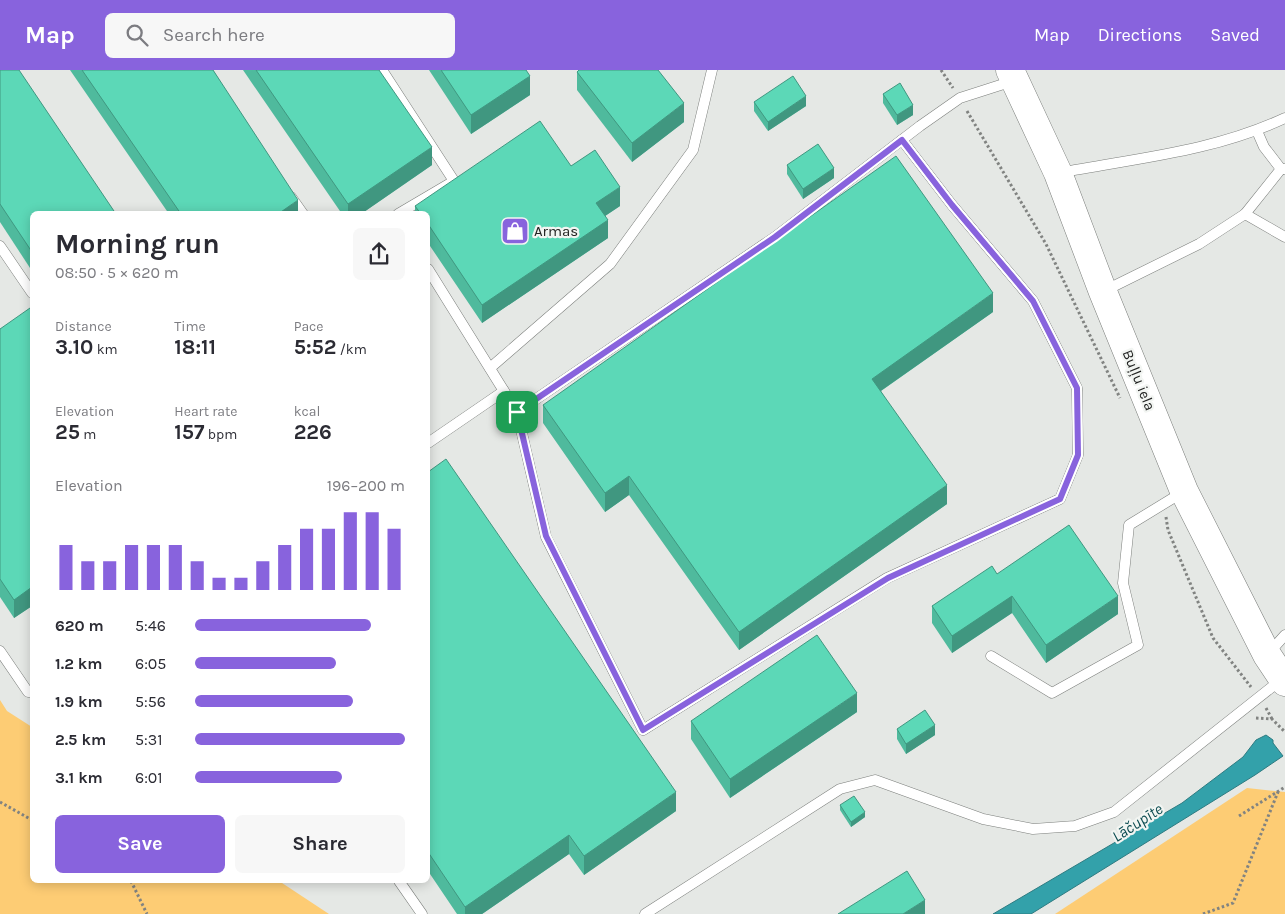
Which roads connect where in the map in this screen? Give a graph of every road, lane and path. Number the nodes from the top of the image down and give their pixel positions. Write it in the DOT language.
graph roads {
  1 [pos="382,70"];
  2 [pos="712,70"];
  3 [pos="941,70"];
  4 [pos="1013,75"];
  5 [pos="960,98"];
  6 [pos="1285,118"];
  7 [pos="1258,131"];
  8 [pos="902,140"];
  9 [pos="1283,169"];
  10 [pos="1058,173"];
  11 [pos="287,190"];
  12 [pos="300,211"];
  13 [pos="403,211"];
  14 [pos="1245,214"];
  15 [pos="1285,237"];
  16 [pos="0,246"];
  17 [pos="430,272"];
  18 [pos="30,290"];
  19 [pos="1103,292"];
  20 [pos="490,368"];
  21 [pos="504,391"];
  22 [pos="1123,405"];
  23 [pos="517,412"];
  24 [pos="430,442"];
  25 [pos="1174,498"];
  26 [pos="1276,645"];
  27 [pos="0,651"];
  28 [pos="991,656"];
  29 [pos="1284,680"];
  30 [pos="30,692"];
  31 [pos="1259,698"];
  32 [pos="1235,717"];
  33 [pos="1285,732"];
  34 [pos="1285,787"];
  35 [pos="1278,792"];
  36 [pos="0,802"];
  37 [pos="1239,816"];
  38 [pos="30,819"];
  39 [pos="132,883"];
  40 [pos="400,883"];
  41 [pos="147,914"];
  42 [pos="422,914"];
  43 [pos="644,914"];
  44 [pos="1204,914"];
  1 -- 13 [label="lane"];
  2 -- 20 [label="lane"];
  3 -- 5 [label="path"];
  4 -- 5 [label="lane"];
  4 -- 10 [label="street, Buļļu iela"];
  5 -- 8 [label="lane"];
  5 -- 22 [label="path"];
  6 -- 7 [label="lane"];
  7 -- 9 [label="lane"];
  7 -- 10 [label="lane"];
  8 -- 23 [label="lane"];
  8 -- 23 [label="lane"];
  9 -- 14 [label="lane"];
  10 -- 19 [label="street, Buļļu iela"];
  11 -- 12 [label="lane"];
  14 -- 15 [label="lane"];
  14 -- 19 [label="lane"];
  16 -- 18 [label="lane"];
  17 -- 20 [label="lane"];
  19 -- 25 [label="street, Buļļu iela"];
  20 -- 21 [label="lane"];
  21 -- 23 [label="lane"];
  21 -- 24 [label="lane"];
  25 -- 26 [label="street, Buļļu iela"];
  25 -- 28 [label="lane"];
  25 -- 31 [label="path"];
  26 -- 29 [label="street, Buļļu iela"];
  27 -- 30 [label="lane"];
  29 -- 31 [label="lane"];
  31 -- 32 [label="lane"];
  32 -- 33 [label="path"];
  32 -- 43 [label="lane"];
  34 -- 35 [label="path"];
  35 -- 37 [label="path"];
  35 -- 44 [label="path"];
  36 -- 38 [label="path"];
  39 -- 41 [label="path"];
  40 -- 42 [label="lane"];
}
